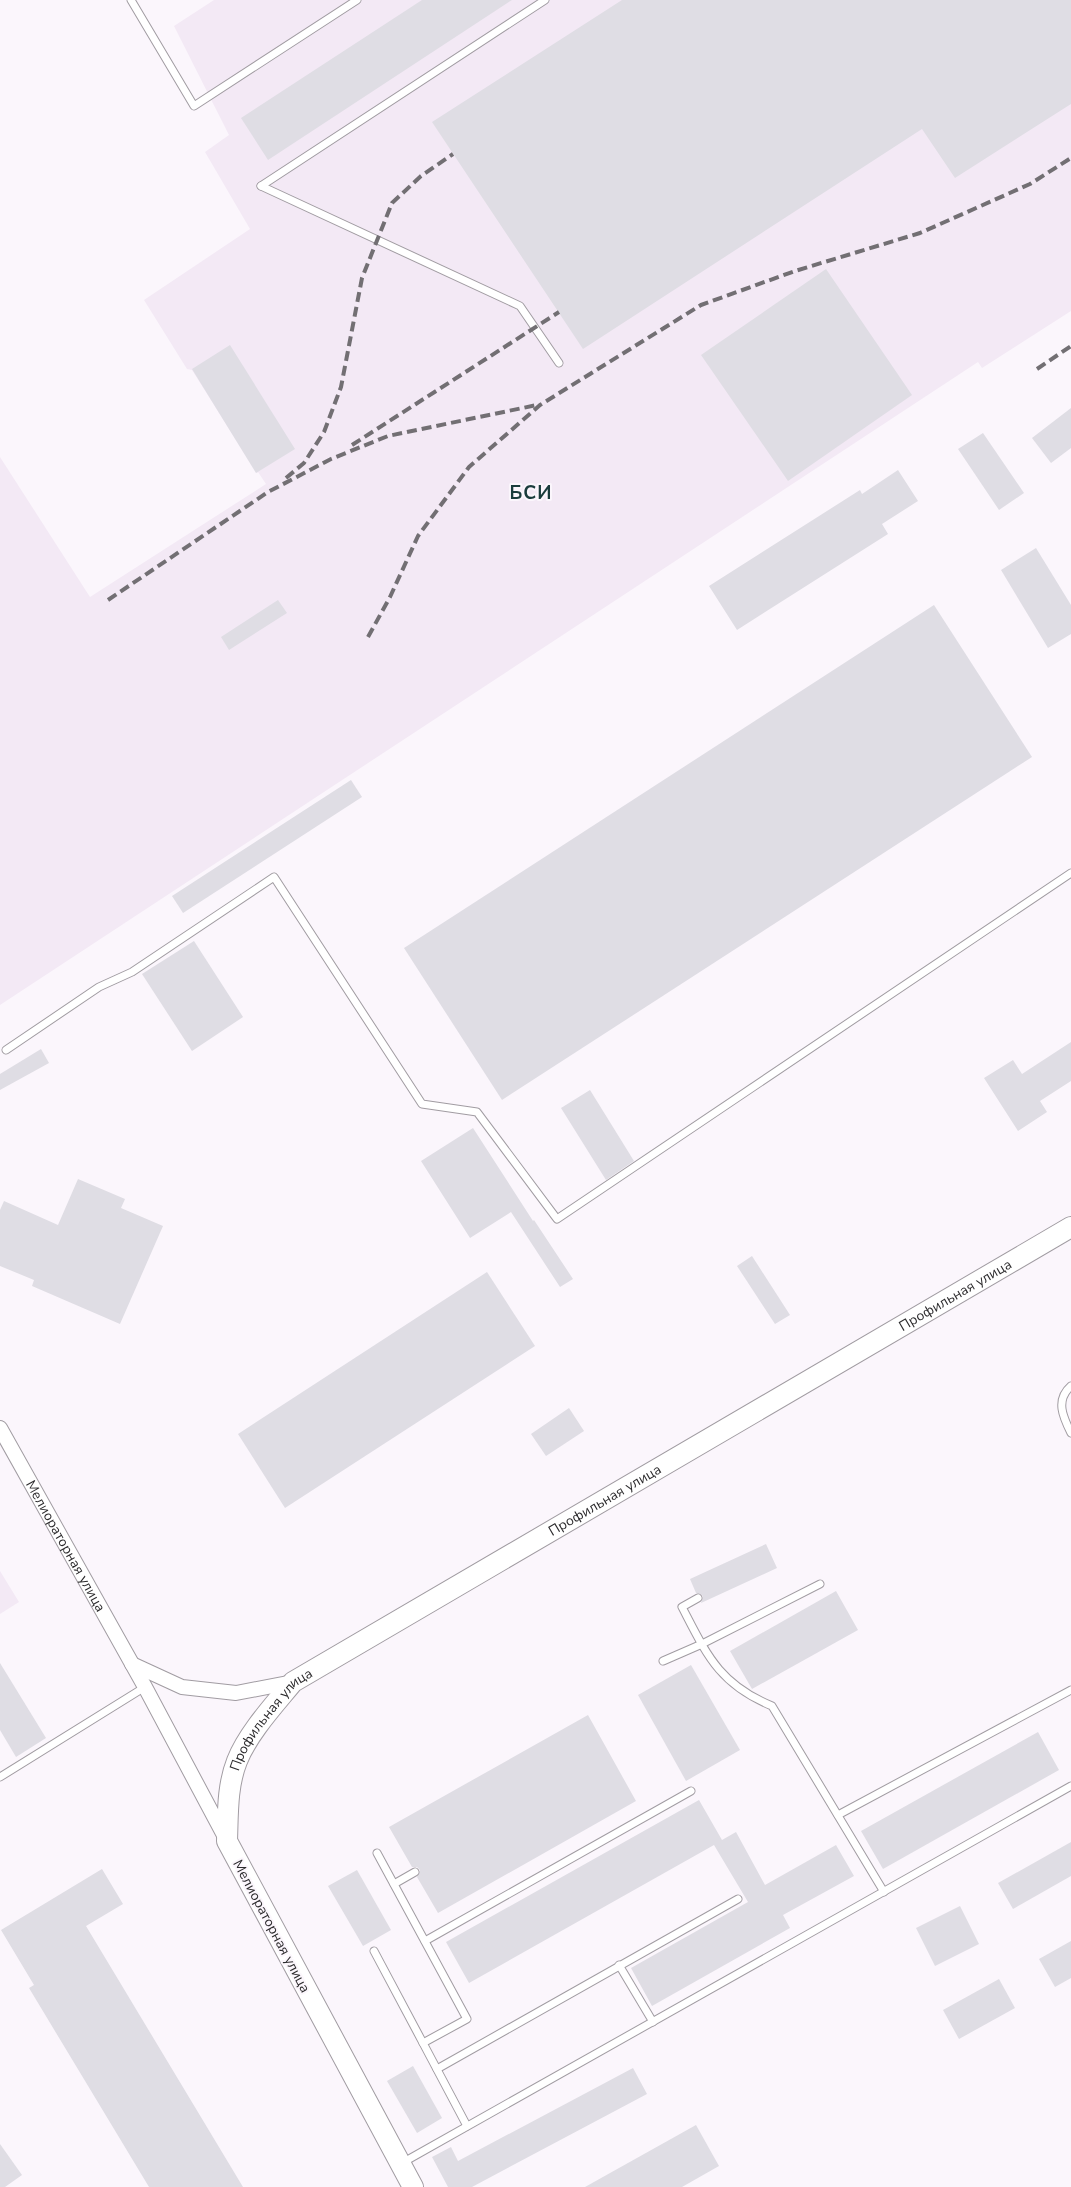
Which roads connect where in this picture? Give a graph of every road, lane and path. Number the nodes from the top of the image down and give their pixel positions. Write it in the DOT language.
graph roads {
  1 [pos="131,0"];
  2 [pos="357,0"];
  3 [pos="545,0"];
  4 [pos="559,363"];
  5 [pos="1071,872"];
  6 [pos="6,1050"];
  7 [pos="1071,1227"];
  8 [pos="1071,1386"];
  9 [pos="0,1428"];
  10 [pos="1071,1433"];
  11 [pos="820,1584"];
  12 [pos="698,1598"];
  13 [pos="702,1644"];
  14 [pos="664,1661"];
  15 [pos="132,1664"];
  16 [pos="293,1682"];
  17 [pos="145,1687"];
  18 [pos="1071,1690"];
  19 [pos="0,1777"];
  20 [pos="1071,1786"];
  21 [pos="691,1791"];
  22 [pos="838,1815"];
  23 [pos="227,1841"];
  24 [pos="377,1853"];
  25 [pos="415,1872"];
  26 [pos="394,1884"];
  27 [pos="884,1892"];
  28 [pos="738,1899"];
  29 [pos="425,1941"];
  30 [pos="374,1951"];
  31 [pos="619,1965"];
  32 [pos="652,2022"];
  33 [pos="423,2043"];
  34 [pos="436,2068"];
  35 [pos="467,2126"];
  36 [pos="400,2164"];
  37 [pos="413,2187"];
  1 -- 2 [label="lane"];
  3 -- 4 [label="lane"];
  5 -- 6 [label="lane"];
  7 -- 16 [label="street, Профильная улица"];
  8 -- 10 [label="lane"];
  9 -- 15 [label="street, Мелиораторная улица"];
  11 -- 13 [label="lane"];
  12 -- 13 [label="lane"];
  13 -- 14 [label="lane"];
  13 -- 22 [label="lane"];
  15 -- 16 [label="street"];
  15 -- 17 [label="street, Мелиораторная улица"];
  16 -- 23 [label="street, Профильная улица"];
  17 -- 19 [label="lane"];
  17 -- 23 [label="street, Мелиораторная улица"];
  18 -- 22 [label="lane"];
  20 -- 27 [label="lane"];
  21 -- 29 [label="lane"];
  22 -- 27 [label="lane"];
  23 -- 36 [label="street, Мелиораторная улица"];
  24 -- 26 [label="lane"];
  25 -- 26 [label="lane"];
  26 -- 29 [label="lane"];
  27 -- 32 [label="lane"];
  28 -- 31 [label="lane"];
  29 -- 33 [label="lane"];
  30 -- 33 [label="lane"];
  31 -- 32 [label="lane"];
  31 -- 34 [label="lane"];
  32 -- 35 [label="lane"];
  33 -- 34 [label="lane"];
  34 -- 35 [label="lane"];
  35 -- 36 [label="lane"];
  36 -- 37 [label="street, Мелиораторная улица"];
}
